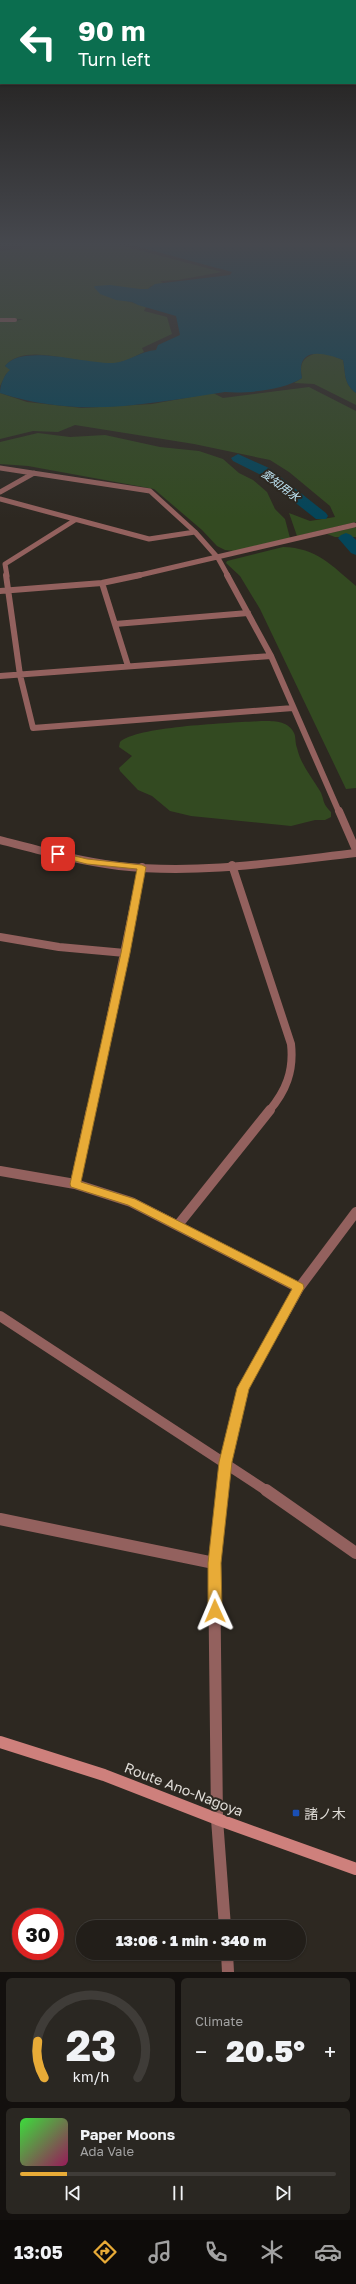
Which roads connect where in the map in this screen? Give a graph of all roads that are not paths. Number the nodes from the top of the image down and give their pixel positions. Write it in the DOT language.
graph roads {
  1 [pos="0,468"];
  2 [pos="34,473"];
  3 [pos="0,492"];
  4 [pos="0,499"];
  5 [pos="76,520"];
  6 [pos="354,525"];
  7 [pos="195,532"];
  8 [pos="218,558"];
  9 [pos="102,583"];
  10 [pos="8,590"];
  11 [pos="0,591"];
  12 [pos="248,613"];
  13 [pos="115,624"];
  14 [pos="271,656"];
  15 [pos="128,666"];
  16 [pos="20,675"];
  17 [pos="0,676"];
  18 [pos="293,708"];
  19 [pos="0,840"];
  20 [pos="356,850"];
  21 [pos="356,853"];
  22 [pos="232,865"];
  23 [pos="142,867"];
  24 [pos="0,937"];
  25 [pos="126,953"];
  26 [pos="0,1171"];
  27 [pos="75,1184"];
  28 [pos="356,1212"];
  29 [pos="178,1226"];
  30 [pos="299,1288"];
  31 [pos="0,1316"];
  32 [pos="226,1462"];
  33 [pos="0,1519"];
  34 [pos="356,1553"];
  35 [pos="214,1563"];
  36 [pos="0,1742"];
  37 [pos="217,1819"];
  38 [pos="356,1869"];
  39 [pos="224,1920"];
  40 [pos="227,1960"];
  41 [pos="228,1972"];
  1 -- 2 [label="street"];
  2 -- 3 [label="street"];
  2 -- 7 [label="street"];
  4 -- 5 [label="street"];
  5 -- 7 [label="street"];
  5 -- 10 [label="street"];
  6 -- 8 [label="street"];
  7 -- 8 [label="street"];
  8 -- 9 [label="street"];
  8 -- 12 [label="street"];
  9 -- 10 [label="street"];
  9 -- 13 [label="street"];
  10 -- 11 [label="street"];
  10 -- 16 [label="street"];
  12 -- 13 [label="street"];
  12 -- 14 [label="street"];
  13 -- 15 [label="street"];
  14 -- 15 [label="street"];
  14 -- 18 [label="street"];
  15 -- 16 [label="street"];
  16 -- 17 [label="street"];
  16 -- 18 [label="street"];
  18 -- 20 [label="street"];
  19 -- 23 [label="street"];
  21 -- 22 [label="street"];
  22 -- 23 [label="street"];
  22 -- 29 [label="street"];
  23 -- 25 [label="street"];
  24 -- 25 [label="street"];
  25 -- 27 [label="street"];
  26 -- 27 [label="street"];
  27 -- 29 [label="street"];
  28 -- 30 [label="street"];
  29 -- 30 [label="street"];
  30 -- 32 [label="street"];
  31 -- 32 [label="street"];
  32 -- 34 [label="street"];
  32 -- 35 [label="street"];
  33 -- 35 [label="street"];
  35 -- 37 [label="street"];
  36 -- 37 [label="main road, Route Ano-Nagoya"];
  37 -- 38 [label="main road, Route Ano-Nagoya"];
  37 -- 39 [label="street"];
  40 -- 41 [label="street"];
}
